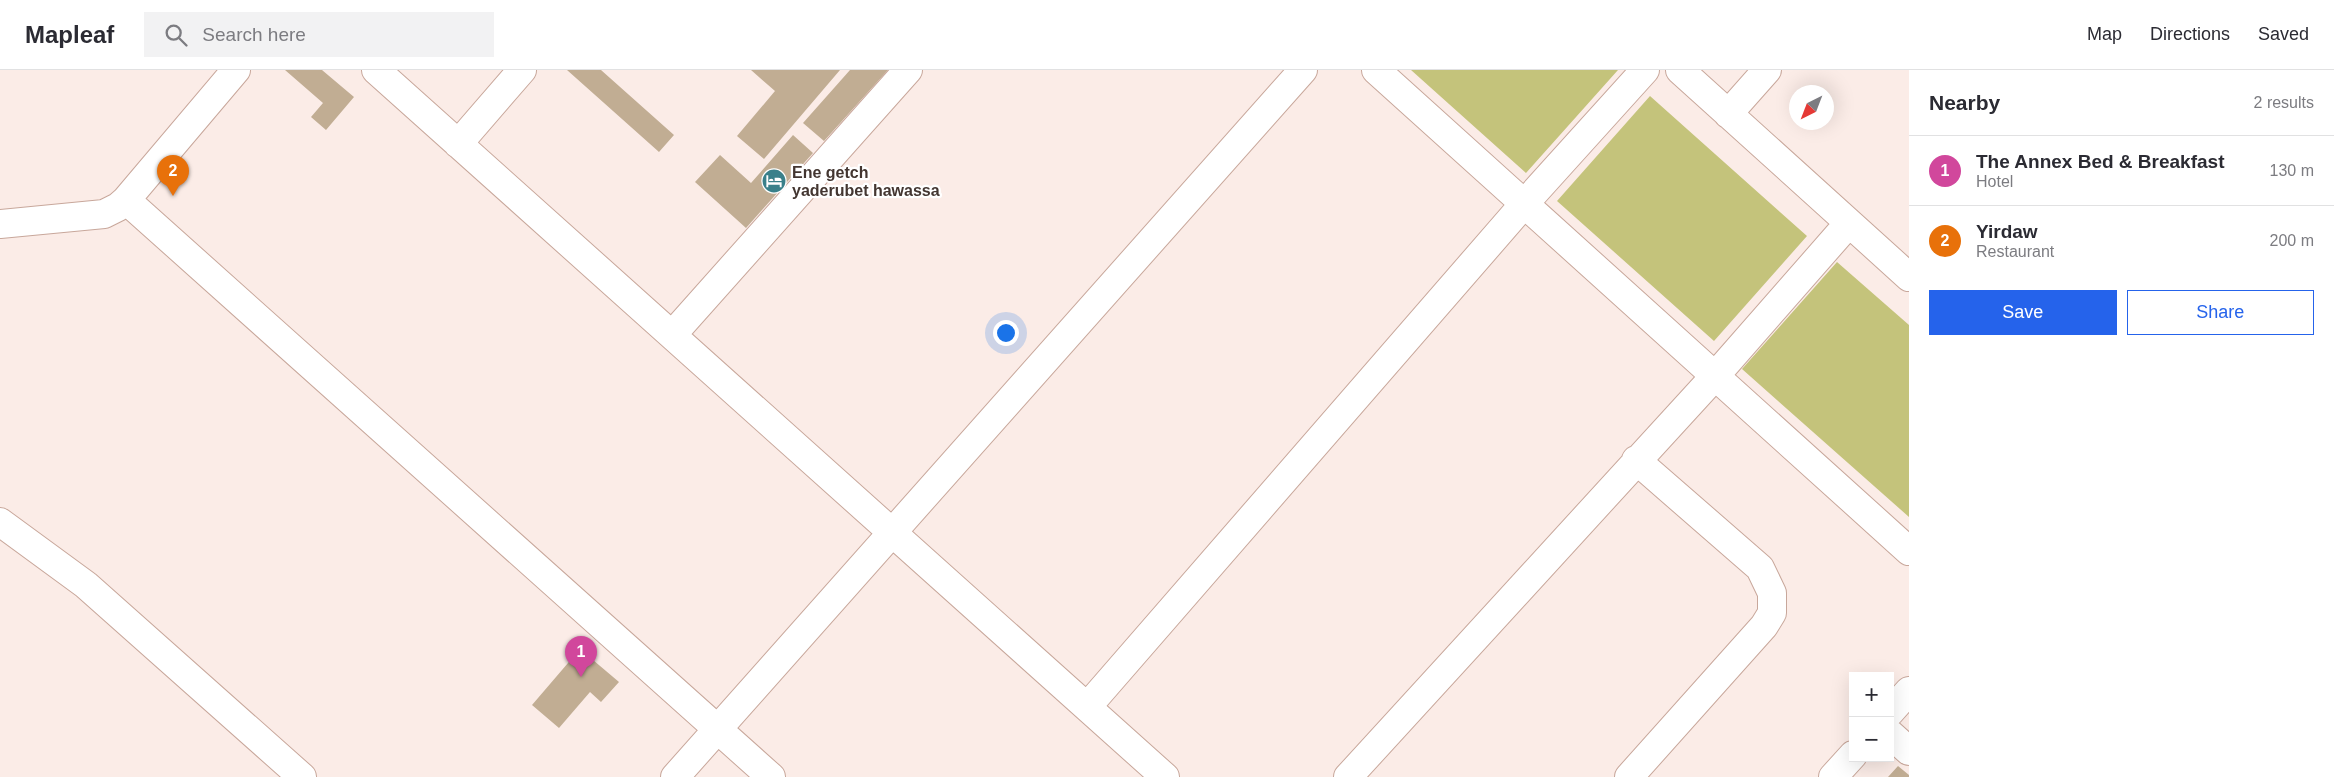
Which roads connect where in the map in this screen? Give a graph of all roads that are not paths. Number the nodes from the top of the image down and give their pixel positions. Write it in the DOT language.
graph roads {
  1 [pos="236,70"];
  2 [pos="376,70"];
  3 [pos="522,70"];
  4 [pos="908,70"];
  5 [pos="1303,70"];
  6 [pos="1376,70"];
  7 [pos="1645,70"];
  8 [pos="1680,70"];
  9 [pos="1767,70"];
  10 [pos="1728,114"];
  11 [pos="458,144"];
  12 [pos="126,200"];
  13 [pos="1524,204"];
  14 [pos="1849,222"];
  15 [pos="0,224"];
  16 [pos="1909,277"];
  17 [pos="672,336"];
  18 [pos="1715,376"];
  19 [pos="1636,460"];
  20 [pos="0,522"];
  21 [pos="893,533"];
  22 [pos="1909,551"];
  23 [pos="1909,691"];
  24 [pos="1087,708"];
  25 [pos="1894,708"];
  26 [pos="717,729"];
  27 [pos="1894,738"];
  28 [pos="1909,752"];
  29 [pos="1849,759"];
  30 [pos="302,777"];
  31 [pos="675,777"];
  32 [pos="771,777"];
  33 [pos="1165,777"];
  34 [pos="1348,777"];
  35 [pos="1629,777"];
  36 [pos="1833,777"];
  1 -- 12 [label="street"];
  2 -- 11 [label="street"];
  3 -- 11 [label="street"];
  4 -- 17 [label="street"];
  5 -- 21 [label="street"];
  6 -- 13 [label="street"];
  7 -- 13 [label="street"];
  8 -- 10 [label="street"];
  9 -- 10 [label="street"];
  10 -- 14 [label="street"];
  11 -- 17 [label="street"];
  12 -- 15 [label="street"];
  12 -- 26 [label="street"];
  13 -- 18 [label="street"];
  13 -- 24 [label="street"];
  14 -- 16 [label="street"];
  14 -- 18 [label="street"];
  17 -- 21 [label="street"];
  18 -- 19 [label="street"];
  18 -- 22 [label="street"];
  19 -- 34 [label="street"];
  19 -- 35 [label="street"];
  20 -- 30 [label="street"];
  21 -- 24 [label="street"];
  21 -- 26 [label="street"];
  23 -- 25 [label="street"];
  24 -- 33 [label="street"];
  26 -- 31 [label="street"];
  26 -- 32 [label="street"];
  27 -- 28 [label="street"];
  29 -- 36 [label="street"];
}
